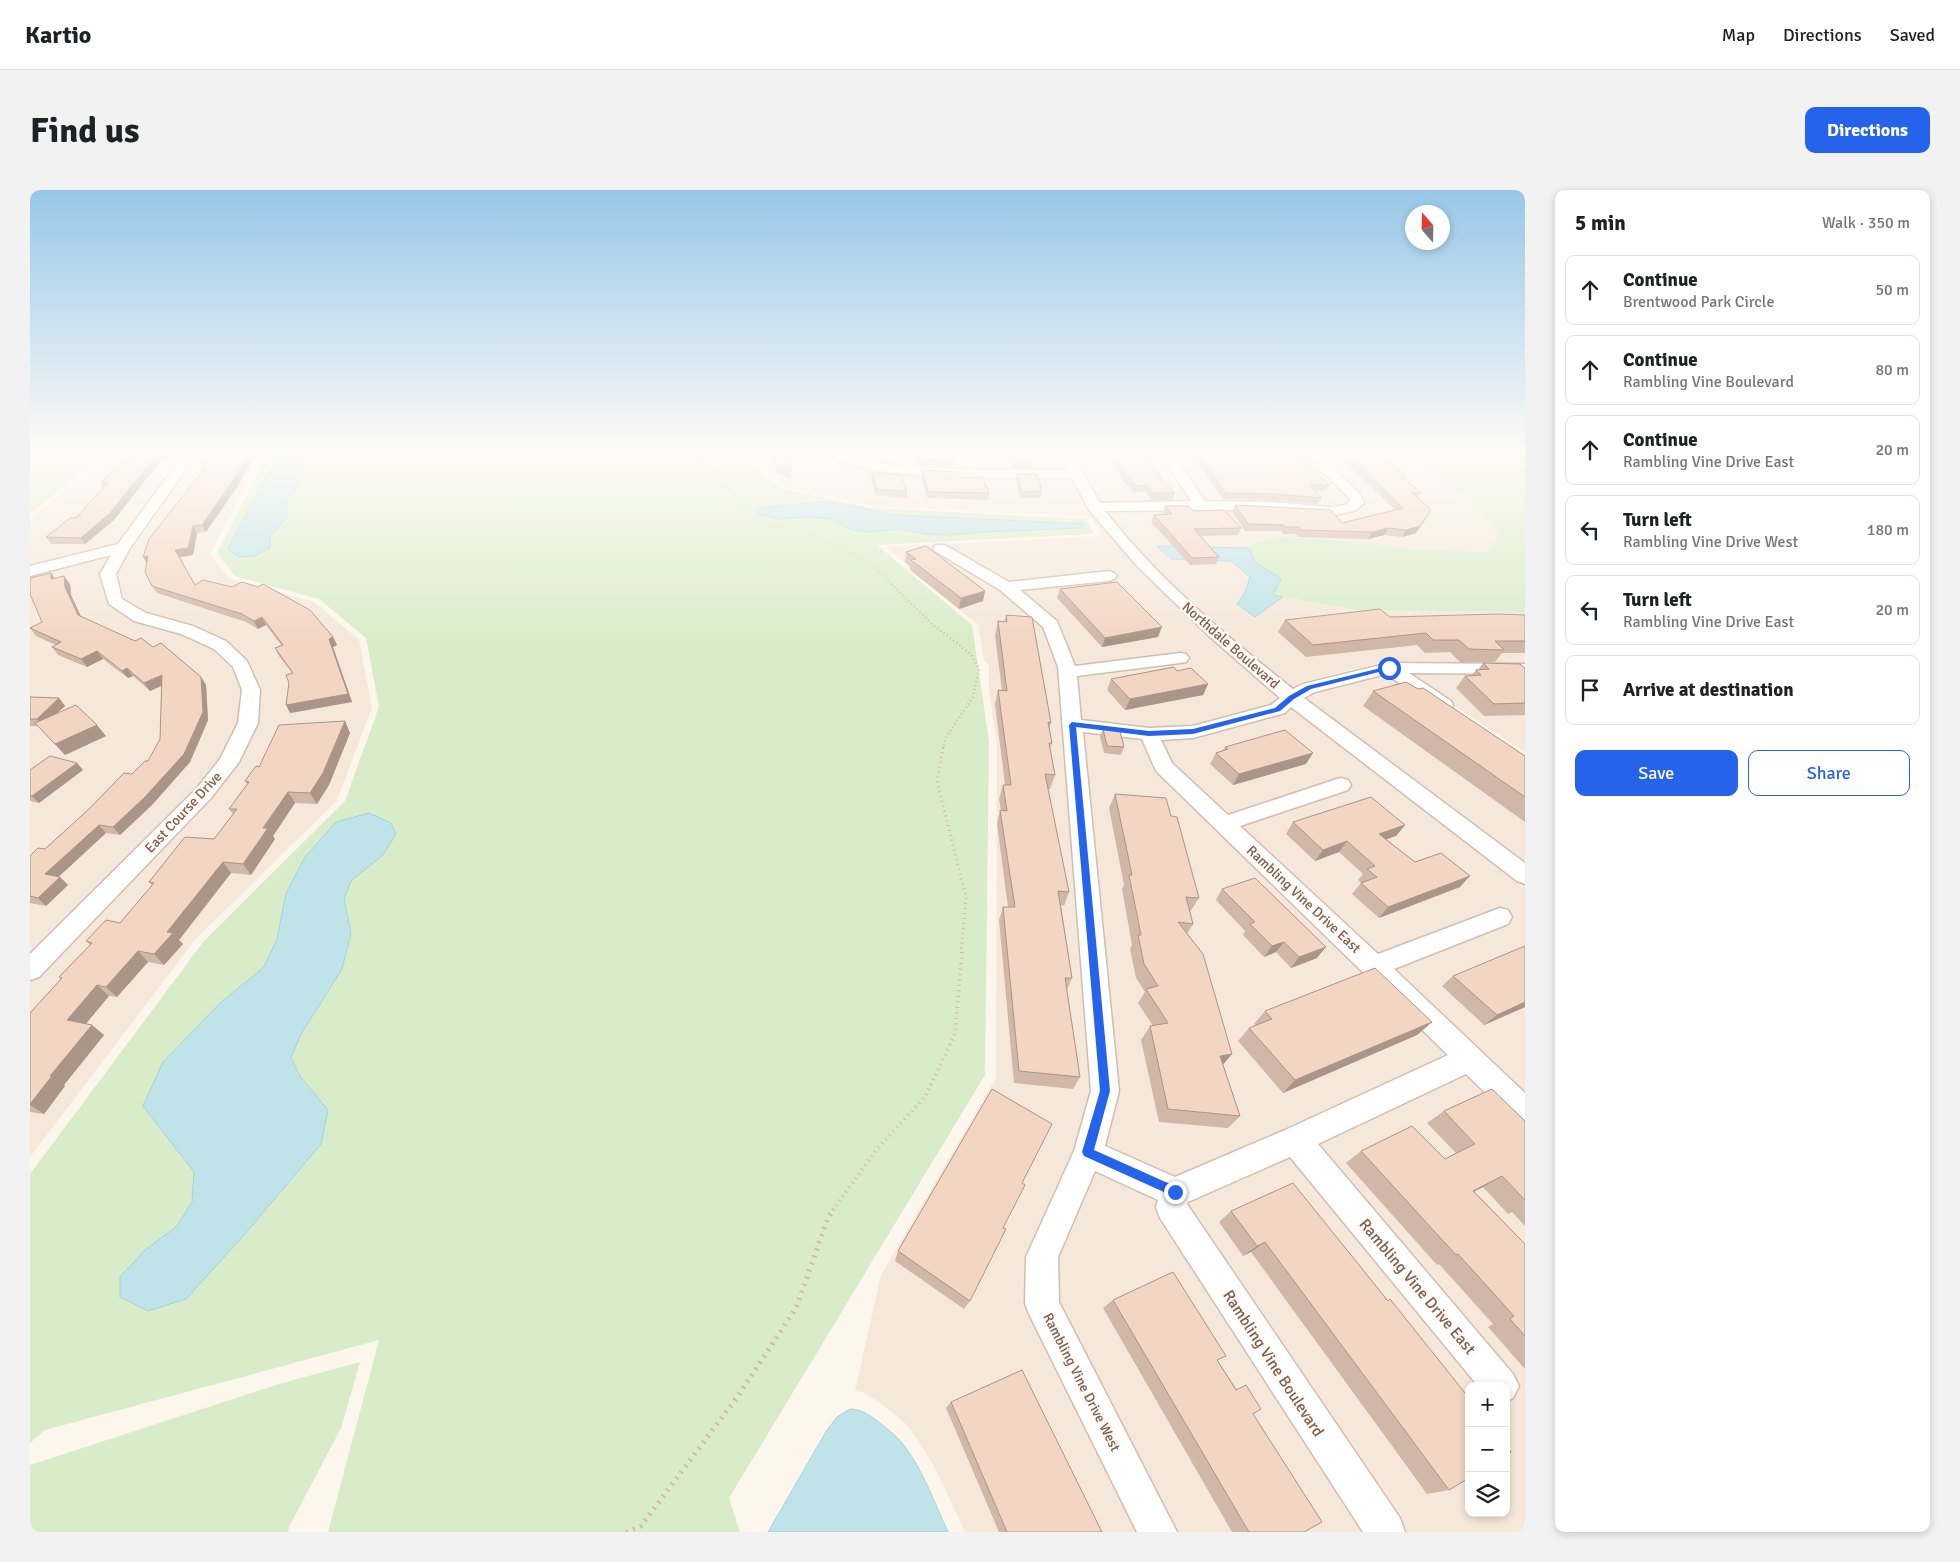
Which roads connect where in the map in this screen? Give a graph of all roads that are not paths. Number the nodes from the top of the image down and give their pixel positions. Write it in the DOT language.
graph roads {
  1 [pos="145,517"];
  2 [pos="1102,517"];
  3 [pos="122,548"];
  4 [pos="940,548"];
  5 [pos="30,571"];
  6 [pos="1109,576"];
  7 [pos="1006,587"];
  8 [pos="1180,658"];
  9 [pos="1389,668"];
  10 [pos="1525,669"];
  11 [pos="1068,672"];
  12 [pos="1291,698"];
  13 [pos="1461,716"];
  14 [pos="1072,725"];
  15 [pos="1149,734"];
  16 [pos="1341,785"];
  17 [pos="1224,824"];
  18 [pos="1525,876"];
  19 [pos="1500,917"];
  20 [pos="1374,966"];
  21 [pos="30,970"];
  22 [pos="1469,1059"];
  23 [pos="1525,1112"];
  24 [pos="1295,1140"];
  25 [pos="1088,1152"];
  26 [pos="1175,1192"];
  27 [pos="1498,1382"];
  28 [pos="1158,1532"];
  29 [pos="1386,1532"];
  1 -- 3 [label="street, East Course Drive"];
  2 -- 12 [label="street, Northdale Boulevard"];
  3 -- 5 [label="street"];
  3 -- 21 [label="street, East Course Drive"];
  4 -- 7 [label="street, Rambling Vine Drive West"];
  6 -- 7 [label="street"];
  7 -- 11 [label="street, Rambling Vine Drive West"];
  8 -- 11 [label="street"];
  9 -- 10 [label="street"];
  9 -- 12 [label="street"];
  9 -- 13 [label="street"];
  11 -- 14 [label="street, Rambling Vine Drive West"];
  12 -- 15 [label="street"];
  12 -- 18 [label="street, Northdale Boulevard"];
  14 -- 15 [label="street"];
  14 -- 25 [label="street, Rambling Vine Drive West"];
  15 -- 17 [label="street, Rambling Vine Drive East"];
  16 -- 17 [label="street"];
  17 -- 20 [label="street, Rambling Vine Drive East"];
  19 -- 20 [label="street"];
  20 -- 22 [label="street, Rambling Vine Drive East"];
  22 -- 23 [label="street, Rambling Vine Drive East"];
  22 -- 24 [label="street"];
  24 -- 26 [label="street"];
  24 -- 27 [label="street, Rambling Vine Drive East"];
  25 -- 26 [label="street"];
  25 -- 28 [label="street, Rambling Vine Drive West"];
  26 -- 29 [label="street, Rambling Vine Boulevard"];
}
